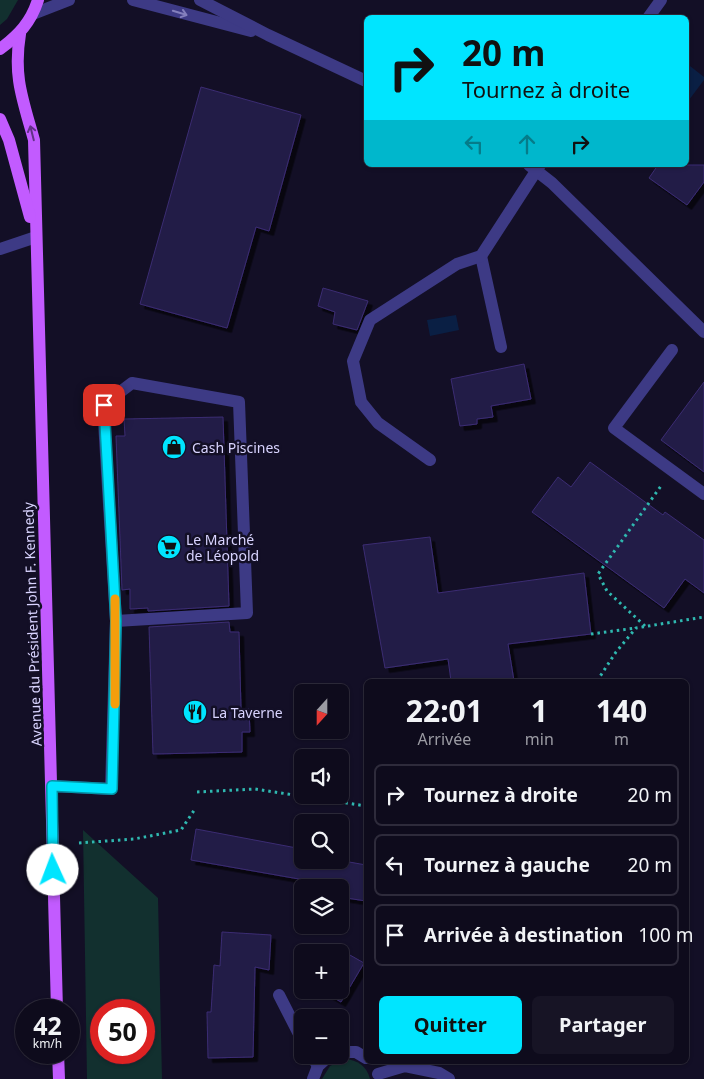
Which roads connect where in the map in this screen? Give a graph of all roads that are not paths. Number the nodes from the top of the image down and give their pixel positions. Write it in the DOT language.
graph roads {
  1 [pos="38,0"];
  2 [pos="69,0"];
  3 [pos="134,0"];
  4 [pos="200,0"];
  5 [pos="661,0"];
  6 [pos="34,14"];
  7 [pos="650,15"];
  8 [pos="20,34"];
  9 [pos="268,36"];
  10 [pos="0,49"];
  11 [pos="364,81"];
  12 [pos="0,120"];
  13 [pos="534,167"];
  14 [pos="36,237"];
  15 [pos="0,249"];
  16 [pos="481,256"];
  17 [pos="704,332"];
  18 [pos="502,347"];
  19 [pos="672,350"];
  20 [pos="430,460"];
  21 [pos="704,494"];
  22 [pos="116,621"];
  23 [pos="52,786"];
  24 [pos="279,995"];
  25 [pos="57,999"];
  26 [pos="294,1024"];
  27 [pos="349,1052"];
  28 [pos="364,1057"];
  29 [pos="58,1064"];
  30 [pos="314,1064"];
  31 [pos="372,1064"];
  32 [pos="378,1077"];
  33 [pos="59,1079"];
  34 [pos="313,1079"];
  35 [pos="449,1079"];
  1 -- 6 [label="main road"];
  2 -- 6 [label="street"];
  3 -- 9 [label="street, one-way"];
  4 -- 9 [label="street"];
  5 -- 7 [label="street"];
  6 -- 8 [label="main road"];
  8 -- 10 [label="main road"];
  14 -- 8 [label="main road, Avenue du Président John F. Kennedy, one-way"];
  9 -- 11 [label="street"];
  12 -- 14 [label="main road, Avenue du Président John F. Kennedy"];
  13 -- 16 [label="street"];
  13 -- 17 [label="street"];
  14 -- 15 [label="street"];
  14 -- 23 [label="main road, Avenue du Président John F. Kennedy"];
  16 -- 18 [label="street"];
  16 -- 20 [label="street"];
  19 -- 21 [label="street"];
  22 -- 22 [label="street"];
  22 -- 23 [label="street"];
  23 -- 25 [label="main road, Avenue du Président John F. Kennedy"];
  24 -- 26 [label="street"];
  27 -- 28 [label="street"];
  29 -- 33 [label="main road"];
  30 -- 34 [label="street"];
  31 -- 32 [label="street"];
  32 -- 35 [label="street"];
}
